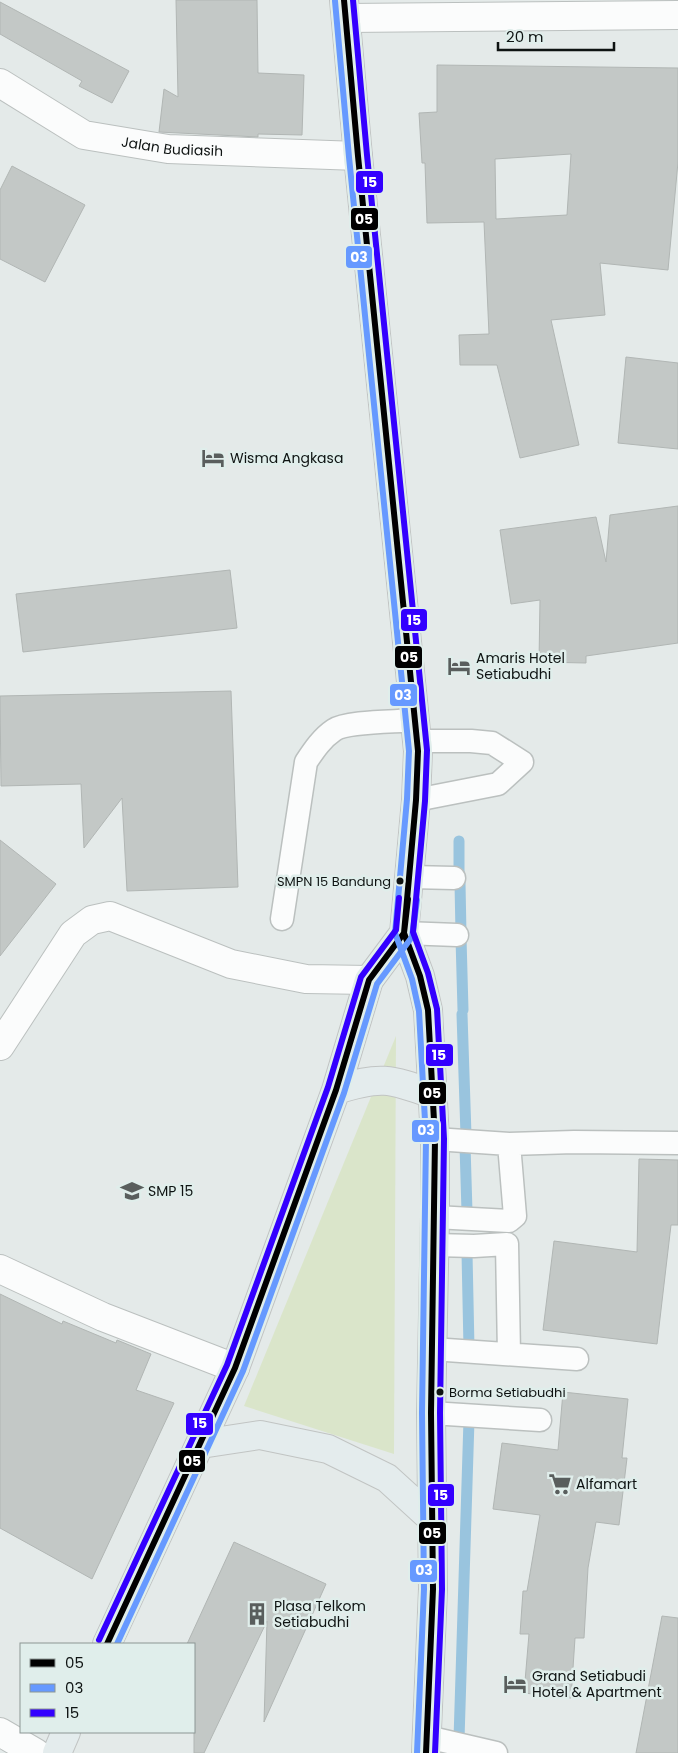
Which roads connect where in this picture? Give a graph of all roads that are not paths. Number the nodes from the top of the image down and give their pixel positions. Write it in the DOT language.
graph roads {
  1 [pos="345,9"];
  2 [pos="678,15"];
  3 [pos="0,83"];
  4 [pos="358,156"];
  5 [pos="416,731"];
  6 [pos="416,800"];
  7 [pos="410,877"];
  8 [pos="454,878"];
  9 [pos="282,919"];
  10 [pos="404,933"];
  11 [pos="457,936"];
  12 [pos="369,980"];
  13 [pos="0,1046"];
  14 [pos="336,1090"];
  15 [pos="432,1094"];
  16 [pos="435,1139"];
  17 [pos="678,1143"];
  18 [pos="509,1144"];
  19 [pos="436,1217"];
  20 [pos="435,1245"];
  21 [pos="0,1269"];
  22 [pos="432,1348"];
  23 [pos="509,1354"];
  24 [pos="577,1359"];
  25 [pos="235,1368"];
  26 [pos="431,1413"];
  27 [pos="540,1420"];
  28 [pos="200,1444"];
  29 [pos="432,1519"];
  30 [pos="107,1643"];
  31 [pos="0,1732"];
  32 [pos="66,1733"];
  33 [pos="427,1745"];
  34 [pos="36,1753"];
  35 [pos="56,1753"];
  36 [pos="496,1753"];
  1 -- 2 [label="street"];
  1 -- 4 [label="main road"];
  3 -- 4 [label="street, Jalan Budiasih"];
  4 -- 5 [label="main road"];
  5 -- 6 [label="main road"];
  5 -- 6 [label="lane"];
  5 -- 9 [label="lane"];
  6 -- 7 [label="main road"];
  7 -- 8 [label="lane"];
  7 -- 10 [label="main road"];
  10 -- 11 [label="lane"];
  10 -- 12 [label="main road"];
  10 -- 15 [label="main road"];
  12 -- 13 [label="street"];
  12 -- 14 [label="main road"];
  14 -- 15 [label="main road"];
  14 -- 25 [label="main road"];
  15 -- 16 [label="main road"];
  16 -- 18 [label="lane"];
  16 -- 19 [label="main road"];
  17 -- 18 [label="lane"];
  18 -- 19 [label="lane"];
  19 -- 20 [label="main road"];
  20 -- 22 [label="main road"];
  20 -- 23 [label="lane"];
  21 -- 25 [label="street"];
  22 -- 23 [label="lane"];
  22 -- 26 [label="main road"];
  23 -- 24 [label="lane"];
  25 -- 28 [label="main road"];
  26 -- 27 [label="lane"];
  26 -- 29 [label="main road"];
  28 -- 29 [label="main road"];
  28 -- 30 [label="main road"];
  29 -- 33 [label="main road"];
  31 -- 34 [label="street"];
  32 -- 35 [label="main road"];
  33 -- 36 [label="lane"];
}
